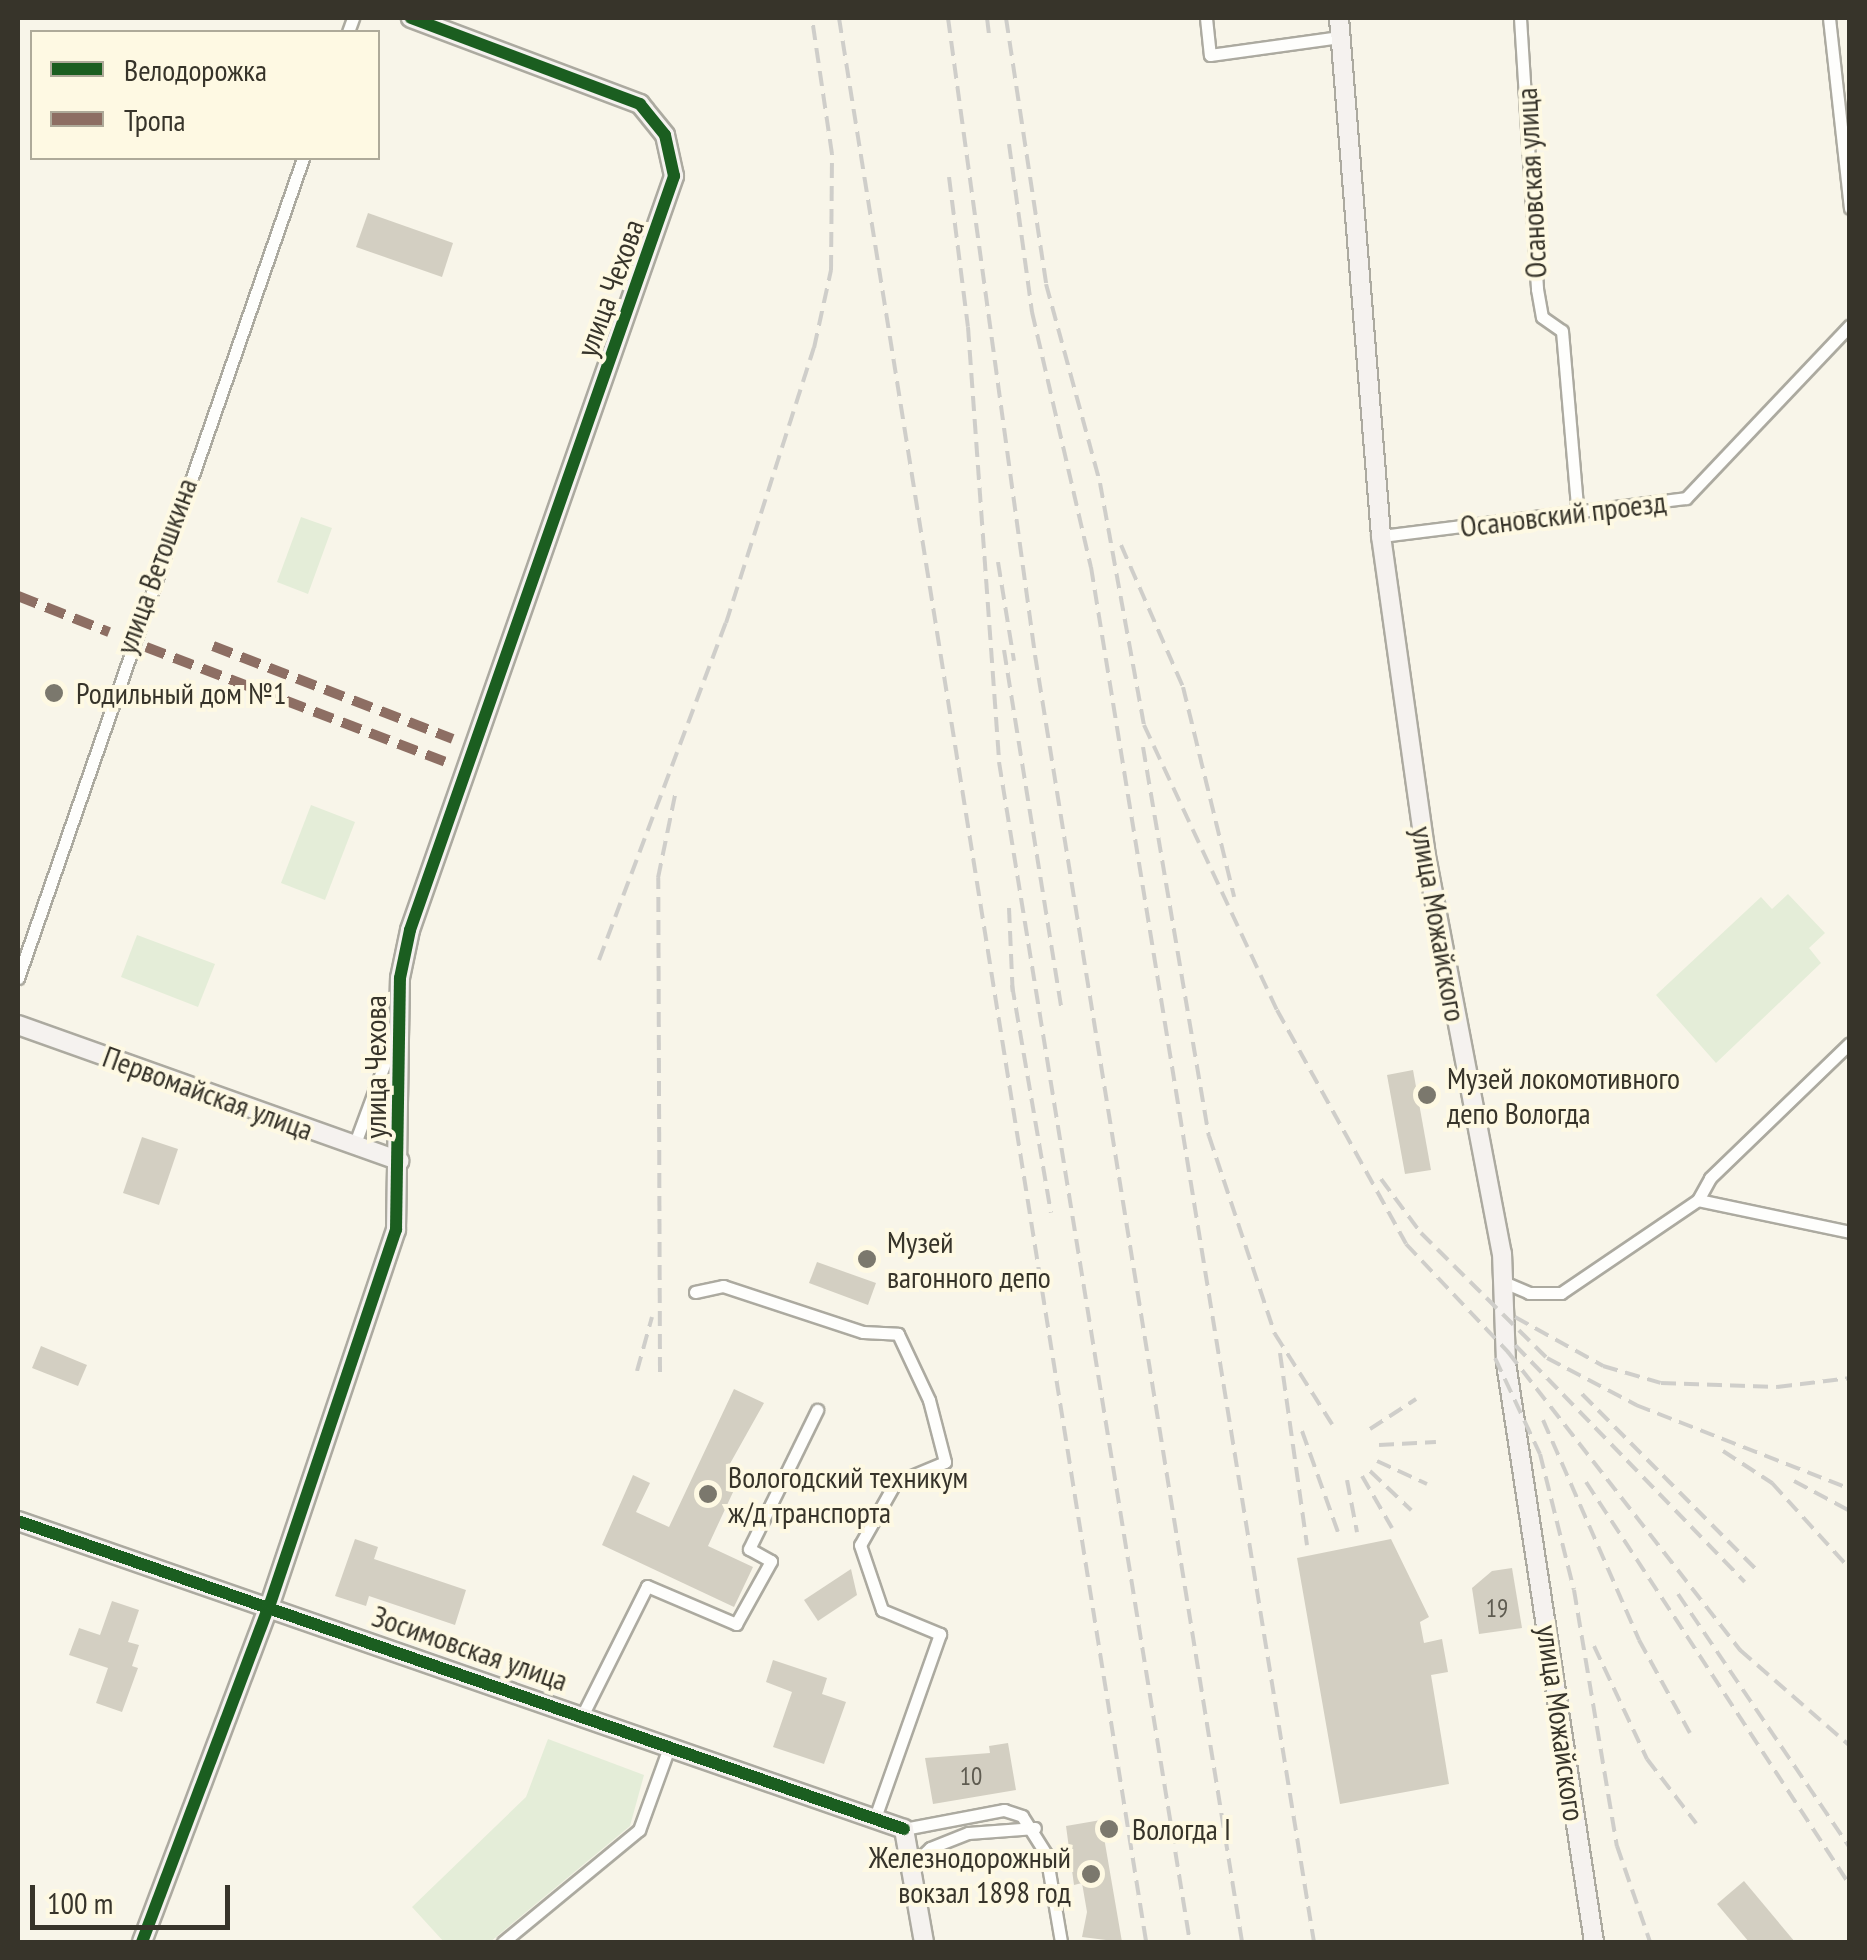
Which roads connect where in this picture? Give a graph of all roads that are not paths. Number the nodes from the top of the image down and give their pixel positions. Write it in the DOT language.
graph roads {
  1 [pos="411,18"];
  2 [pos="1206,18"];
  3 [pos="1338,18"];
  4 [pos="1520,18"];
  5 [pos="1829,18"];
  6 [pos="1340,37"];
  7 [pos="302,160"];
  8 [pos="1850,208"];
  9 [pos="1850,325"];
  10 [pos="1578,517"];
  11 [pos="1381,536"];
  12 [pos="18,978"];
  13 [pos="18,1024"];
  14 [pos="399,1025"];
  15 [pos="1850,1043"];
  16 [pos="354,1146"];
  17 [pos="400,1161"];
  18 [pos="1698,1200"];
  19 [pos="1850,1232"];
  20 [pos="1506,1283"];
  21 [pos="696,1292"];
  22 [pos="817,1410"];
  23 [pos="18,1521"];
  24 [pos="270,1604"];
  25 [pos="583,1714"];
  26 [pos="670,1744"];
  27 [pos="875,1818"];
  28 [pos="1034,1828"];
  29 [pos="904,1829"];
  30 [pos="912,1866"];
  31 [pos="142,1942"];
  32 [pos="503,1942"];
  33 [pos="924,1942"];
  34 [pos="1061,1942"];
  35 [pos="1594,1942"];
  1 -- 14 [label="street, улица Чехова"];
  2 -- 6 [label="street"];
  3 -- 6 [label="street, улица Можайского"];
  4 -- 10 [label="street, Осановская улица"];
  5 -- 8 [label="street"];
  6 -- 11 [label="street, улица Можайского"];
  7 -- 12 [label="street, улица Ветошкина"];
  9 -- 10 [label="street, Осановский проезд"];
  10 -- 11 [label="street, Осановский проезд"];
  11 -- 20 [label="street, улица Можайского"];
  13 -- 16 [label="street, Первомайская улица"];
  14 -- 16 [label="street"];
  14 -- 17 [label="street, улица Чехова"];
  15 -- 18 [label="street"];
  16 -- 17 [label="street, Первомайская улица"];
  17 -- 24 [label="street, улица Чехова"];
  18 -- 19 [label="street"];
  18 -- 20 [label="street"];
  20 -- 35 [label="street, улица Можайского"];
  21 -- 27 [label="street"];
  22 -- 25 [label="street"];
  23 -- 24 [label="street, Зосимовская улица"];
  24 -- 25 [label="street, Зосимовская улица"];
  24 -- 31 [label="street, улица Чехова"];
  25 -- 26 [label="street, Зосимовская улица"];
  26 -- 27 [label="street, Зосимовская улица"];
  26 -- 32 [label="street"];
  27 -- 29 [label="street, Зосимовская улица"];
  28 -- 29 [label="street"];
  28 -- 30 [label="street"];
  28 -- 34 [label="street"];
  29 -- 30 [label="street"];
  30 -- 33 [label="street"];
}
